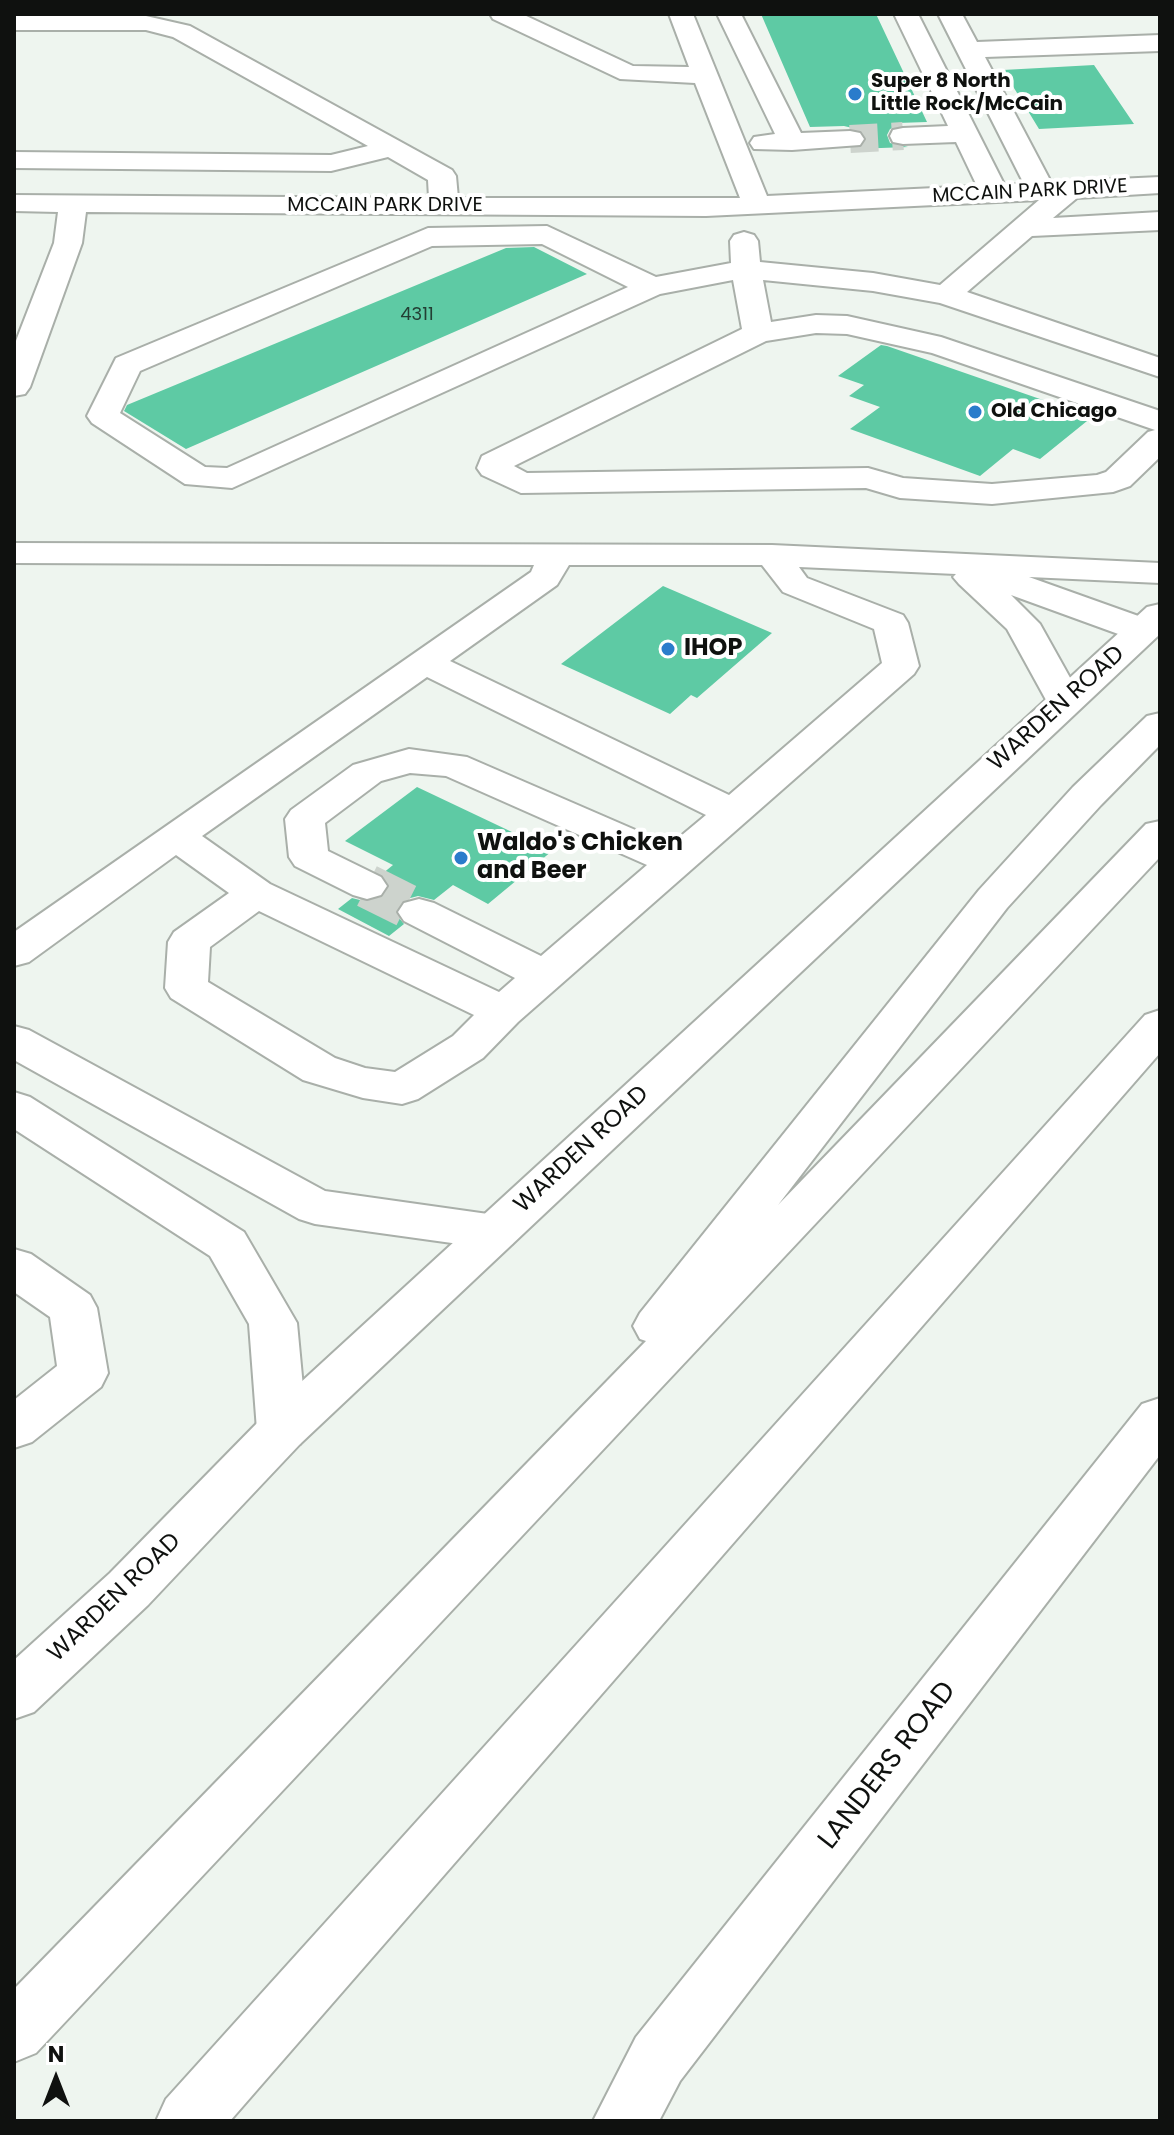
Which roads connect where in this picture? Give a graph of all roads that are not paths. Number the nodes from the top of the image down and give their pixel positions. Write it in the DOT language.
graph roads {
  1 [pos="502,14"];
  2 [pos="681,14"];
  3 [pos="729,14"];
  4 [pos="906,14"];
  5 [pos="950,14"];
  6 [pos="1141,14"];
  7 [pos="14,23"];
  8 [pos="1160,41"];
  9 [pos="971,50"];
  10 [pos="705,75"];
  11 [pos="965,133"];
  12 [pos="903,136"];
  13 [pos="850,139"];
  14 [pos="792,142"];
  15 [pos="733,145"];
  16 [pos="392,148"];
  17 [pos="14,160"];
  18 [pos="1160,185"];
  19 [pos="1056,191"];
  20 [pos="995,194"];
  21 [pos="14,203"];
  22 [pos="73,203"];
  23 [pos="444,206"];
  24 [pos="749,206"];
  25 [pos="1160,221"];
  26 [pos="1025,228"];
  27 [pos="746,269"];
  28 [pos="652,287"];
  29 [pos="946,295"];
  30 [pos="992,311"];
  31 [pos="758,333"];
  32 [pos="941,346"];
  33 [pos="1160,368"];
  34 [pos="14,387"];
  35 [pos="1160,422"];
  36 [pos="1160,439"];
  37 [pos="14,553"];
  38 [pos="557,555"];
  39 [pos="772,555"];
  40 [pos="954,562"];
  41 [pos="1160,573"];
  42 [pos="1152,623"];
  43 [pos="424,662"];
  44 [pos="1064,701"];
  45 [pos="1160,724"];
  46 [pos="732,812"];
  47 [pos="1160,833"];
  48 [pos="175,836"];
  49 [pos="674,862"];
  50 [pos="367,886"];
  51 [pos="256,893"];
  52 [pos="419,912"];
  53 [pos="14,952"];
  54 [pos="545,976"];
  55 [pos="503,1012"];
  56 [pos="1160,1025"];
  57 [pos="14,1041"];
  58 [pos="14,1108"];
  59 [pos="495,1232"];
  60 [pos="14,1267"];
  61 [pos="1160,1418"];
  62 [pos="14,1428"];
  63 [pos="282,1430"];
  64 [pos="487,1541"];
  65 [pos="14,1695"];
  66 [pos="14,2032"];
  67 [pos="658,2059"];
  68 [pos="188,2121"];
  69 [pos="603,2121"];
  70 [pos="625,2121"];
  1 -- 10 [label="main road"];
  2 -- 10 [label="main road"];
  3 -- 14 [label="main road"];
  4 -- 11 [label="main road"];
  5 -- 9 [label="main road"];
  6 -- 8 [label="main road"];
  7 -- 16 [label="main road"];
  8 -- 9 [label="main road"];
  9 -- 19 [label="main road"];
  10 -- 15 [label="main road"];
  11 -- 12 [label="main road"];
  11 -- 20 [label="main road"];
  13 -- 14 [label="main road"];
  14 -- 15 [label="main road"];
  15 -- 24 [label="main road"];
  16 -- 17 [label="main road"];
  16 -- 23 [label="main road"];
  18 -- 19 [label="main road, MCCAIN PARK DRIVE"];
  19 -- 20 [label="main road, MCCAIN PARK DRIVE"];
  19 -- 26 [label="main road"];
  20 -- 24 [label="main road, MCCAIN PARK DRIVE"];
  21 -- 22 [label="main road, MCCAIN PARK DRIVE"];
  22 -- 23 [label="main road, MCCAIN PARK DRIVE"];
  22 -- 34 [label="main road"];
  23 -- 24 [label="main road, MCCAIN PARK DRIVE"];
  24 -- 27 [label="main road"];
  25 -- 26 [label="main road"];
  26 -- 29 [label="main road"];
  27 -- 28 [label="main road"];
  27 -- 29 [label="main road"];
  27 -- 31 [label="main road"];
  28 -- 28 [label="main road"];
  29 -- 30 [label="main road"];
  30 -- 32 [label="main road"];
  30 -- 33 [label="main road"];
  31 -- 32 [label="main road"];
  31 -- 36 [label="main road"];
  32 -- 35 [label="main road"];
  37 -- 38 [label="main road"];
  38 -- 39 [label="main road"];
  38 -- 43 [label="main road"];
  39 -- 40 [label="main road"];
  39 -- 46 [label="main road"];
  40 -- 41 [label="main road"];
  40 -- 42 [label="main road"];
  40 -- 44 [label="main road"];
  42 -- 44 [label="main road, WARDEN ROAD"];
  43 -- 46 [label="main road"];
  43 -- 48 [label="main road"];
  44 -- 59 [label="main road, WARDEN ROAD"];
  45 -- 64 [label="main road"];
  46 -- 49 [label="main road"];
  47 -- 64 [label="main road"];
  48 -- 51 [label="main road"];
  48 -- 53 [label="main road"];
  49 -- 50 [label="main road"];
  49 -- 54 [label="main road"];
  51 -- 55 [label="main road"];
  51 -- 55 [label="main road"];
  52 -- 54 [label="main road"];
  54 -- 55 [label="main road"];
  56 -- 68 [label="main road"];
  57 -- 59 [label="main road"];
  58 -- 63 [label="main road"];
  59 -- 63 [label="main road, WARDEN ROAD"];
  60 -- 62 [label="main road"];
  61 -- 67 [label="main road, LANDERS ROAD"];
  63 -- 65 [label="main road, WARDEN ROAD"];
  64 -- 66 [label="main road"];
  67 -- 69 [label="main road"];
  67 -- 70 [label="main road, LANDERS ROAD"];
}
